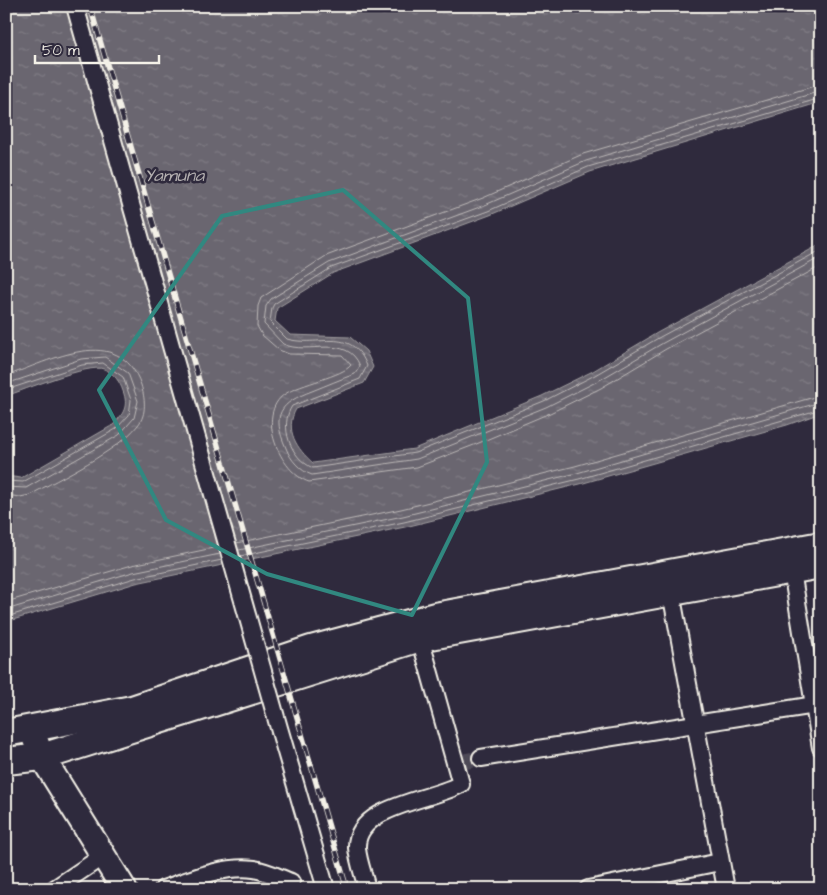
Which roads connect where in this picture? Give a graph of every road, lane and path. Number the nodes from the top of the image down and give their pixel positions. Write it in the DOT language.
graph roads {
  1 [pos="75,6"];
  2 [pos="821,545"];
  3 [pos="821,565"];
  4 [pos="792,571"];
  5 [pos="672,592"];
  6 [pos="420,638"];
  7 [pos="814,705"];
  8 [pos="696,723"];
  9 [pos="18,731"];
  10 [pos="821,748"];
  11 [pos="42,757"];
  12 [pos="481,758"];
  13 [pos="6,761"];
  14 [pos="103,856"];
  15 [pos="720,862"];
  16 [pos="291,882"];
  17 [pos="54,889"];
  18 [pos="124,889"];
  19 [pos="163,889"];
  20 [pos="326,889"];
  21 [pos="367,889"];
  22 [pos="588,889"];
  23 [pos="726,889"];
  1 -- 20 [label="street, bridge"];
  2 -- 9 [label="main road"];
  3 -- 4 [label="main road"];
  4 -- 5 [label="main road"];
  4 -- 7 [label="street"];
  5 -- 6 [label="main road"];
  5 -- 8 [label="street"];
  6 -- 11 [label="main road"];
  6 -- 21 [label="street"];
  7 -- 8 [label="street"];
  7 -- 10 [label="street"];
  8 -- 12 [label="street"];
  8 -- 15 [label="street"];
  9 -- 11 [label="main road"];
  11 -- 13 [label="main road"];
  11 -- 14 [label="main road"];
  14 -- 17 [label="street"];
  14 -- 18 [label="main road"];
  15 -- 22 [label="street"];
  15 -- 23 [label="street"];
  16 -- 19 [label="street"];
}
